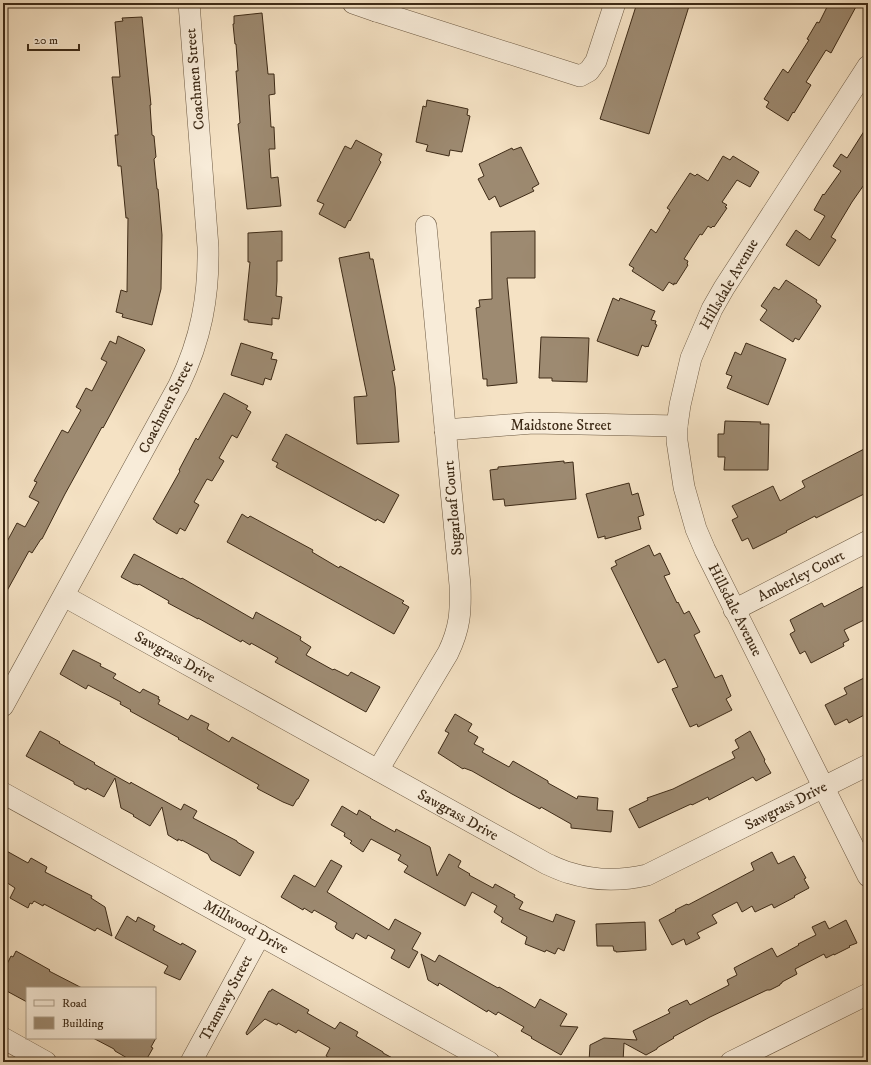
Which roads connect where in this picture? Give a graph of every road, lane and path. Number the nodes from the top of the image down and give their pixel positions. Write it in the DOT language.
graph roads {
  1 [pos="189,3"];
  2 [pos="353,3"];
  3 [pos="615,3"];
  4 [pos="377,7"];
  5 [pos="868,66"];
  6 [pos="426,226"];
  7 [pos="677,426"];
  8 [pos="445,430"];
  9 [pos="868,541"];
  10 [pos="64,596"];
  11 [pos="734,610"];
  12 [pos="3,706"];
  13 [pos="868,765"];
  14 [pos="378,770"];
  15 [pos="824,787"];
  16 [pos="3,793"];
  17 [pos="868,876"];
  18 [pos="260,935"];
  19 [pos="868,994"];
  20 [pos="3,1038"];
  21 [pos="46,1062"];
  22 [pos="191,1062"];
  23 [pos="489,1062"];
  24 [pos="730,1062"];
  1 -- 10 [label="street, Coachmen Street"];
  2 -- 4 [label="street"];
  3 -- 4 [label="street"];
  5 -- 7 [label="street, Hillsdale Avenue"];
  6 -- 8 [label="street, Sugarloaf Court"];
  7 -- 8 [label="street, Maidstone Street"];
  7 -- 11 [label="street, Hillsdale Avenue"];
  8 -- 14 [label="street, Sugarloaf Court"];
  9 -- 11 [label="street, Amberley Court"];
  10 -- 12 [label="street, Coachmen Street"];
  10 -- 14 [label="street, Sawgrass Drive"];
  11 -- 15 [label="street, Hillsdale Avenue"];
  13 -- 15 [label="street, Sawgrass Drive"];
  14 -- 15 [label="street, Sawgrass Drive"];
  15 -- 17 [label="street, Hillsdale Avenue"];
  16 -- 18 [label="street, Millwood Drive"];
  18 -- 22 [label="street, Tramway Street"];
  18 -- 23 [label="street, Millwood Drive"];
  19 -- 24 [label="street"];
  20 -- 21 [label="street"];
}
